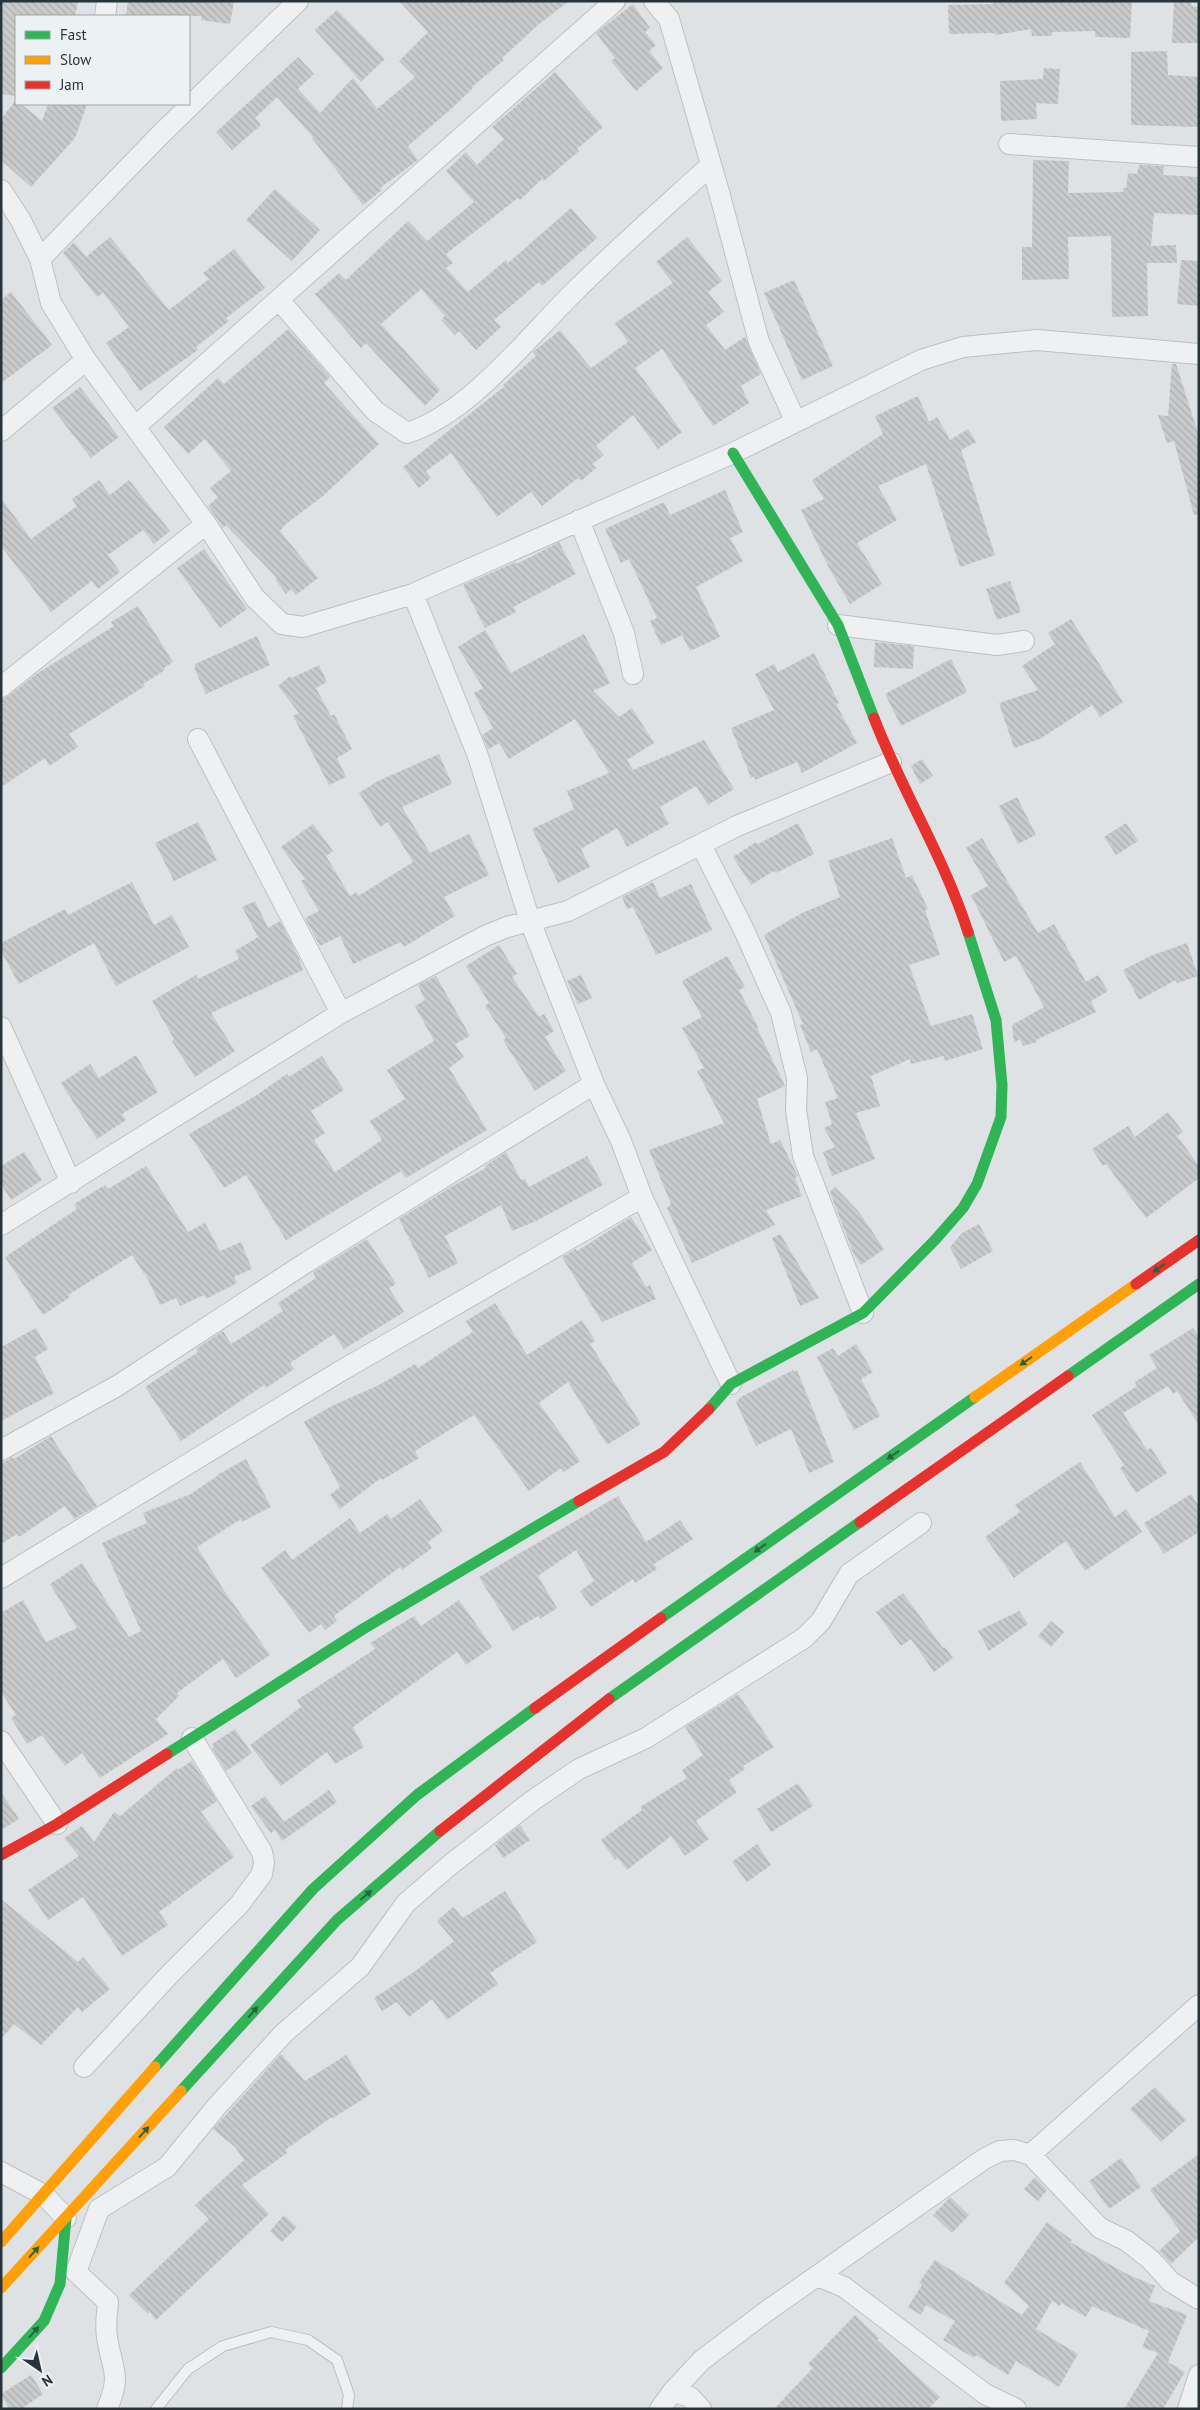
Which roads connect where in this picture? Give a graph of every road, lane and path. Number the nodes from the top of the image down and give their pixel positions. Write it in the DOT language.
graph roads {
  1 [pos="107,1"];
  2 [pos="298,1"];
  3 [pos="615,1"];
  4 [pos="654,1"];
  5 [pos="105,15"];
  6 [pos="1009,144"];
  7 [pos="1199,157"];
  8 [pos="711,164"];
  9 [pos="1,190"];
  10 [pos="40,259"];
  11 [pos="279,300"];
  12 [pos="1199,354"];
  13 [pos="86,360"];
  14 [pos="796,422"];
  15 [pos="135,427"];
  16 [pos="1,431"];
  17 [pos="733,453"];
  18 [pos="579,520"];
  19 [pos="206,524"];
  20 [pos="413,594"];
  21 [pos="838,624"];
  22 [pos="1024,641"];
  23 [pos="633,674"];
  24 [pos="1,687"];
  25 [pos="198,739"];
  26 [pos="891,762"];
  27 [pos="701,846"];
  28 [pos="530,920"];
  29 [pos="341,1013"];
  30 [pos="1,1027"];
  31 [pos="594,1084"];
  32 [pos="71,1183"];
  33 [pos="642,1197"];
  34 [pos="1,1225"];
  35 [pos="1199,1240"];
  36 [pos="1199,1284"];
  37 [pos="863,1312"];
  38 [pos="731,1384"];
  39 [pos="1,1450"];
  40 [pos="921,1523"];
  41 [pos="1,1578"];
  42 [pos="192,1738"];
  43 [pos="1,1741"];
  44 [pos="57,1824"];
  45 [pos="1,1855"];
  46 [pos="1199,2005"];
  47 [pos="84,2067"];
  48 [pos="1030,2155"];
  49 [pos="1,2172"];
  50 [pos="44,2195"];
  51 [pos="10,2213"];
  52 [pos="66,2218"];
  53 [pos="1,2242"];
  54 [pos="818,2276"];
  55 [pos="1,2288"];
  56 [pos="1199,2300"];
  57 [pos="1,2368"];
  58 [pos="1199,2375"];
  59 [pos="673,2391"];
  60 [pos="107,2409"];
  61 [pos="156,2409"];
  62 [pos="347,2409"];
  63 [pos="660,2409"];
  64 [pos="701,2409"];
  65 [pos="1016,2409"];
  66 [pos="1188,2409"];
  1 -- 5 [label="street"];
  2 -- 10 [label="street"];
  3 -- 11 [label="street"];
  4 -- 8 [label="street"];
  6 -- 7 [label="street"];
  8 -- 11 [label="street"];
  8 -- 14 [label="street"];
  9 -- 10 [label="street"];
  10 -- 13 [label="street"];
  11 -- 15 [label="street"];
  12 -- 14 [label="street"];
  13 -- 15 [label="street"];
  13 -- 16 [label="street"];
  14 -- 17 [label="street"];
  15 -- 19 [label="street"];
  17 -- 18 [label="street"];
  17 -- 21 [label="main road"];
  18 -- 20 [label="street"];
  18 -- 23 [label="street"];
  19 -- 20 [label="street"];
  19 -- 24 [label="street"];
  20 -- 28 [label="street"];
  21 -- 22 [label="street"];
  21 -- 26 [label="main road"];
  25 -- 29 [label="street"];
  26 -- 27 [label="street"];
  26 -- 37 [label="main road"];
  27 -- 28 [label="street"];
  27 -- 37 [label="street"];
  28 -- 29 [label="street"];
  28 -- 31 [label="street"];
  29 -- 32 [label="street"];
  30 -- 32 [label="street"];
  31 -- 33 [label="street"];
  31 -- 39 [label="street"];
  32 -- 34 [label="street"];
  33 -- 38 [label="street"];
  33 -- 41 [label="street"];
  35 -- 50 [label="main road, one-way"];
  52 -- 36 [label="main road, one-way"];
  37 -- 38 [label="main road"];
  38 -- 42 [label="main road"];
  40 -- 60 [label="street"];
  42 -- 44 [label="main road"];
  42 -- 47 [label="street"];
  43 -- 44 [label="street"];
  44 -- 45 [label="main road"];
  46 -- 48 [label="street"];
  48 -- 54 [label="street"];
  48 -- 56 [label="street"];
  49 -- 50 [label="street"];
  50 -- 51 [label="main road"];
  50 -- 52 [label="street"];
  50 -- 53 [label="main road"];
  55 -- 52 [label="main road, one-way"];
  57 -- 52 [label="main road, one-way"];
  54 -- 59 [label="street"];
  54 -- 65 [label="street"];
  58 -- 66 [label="street"];
  59 -- 63 [label="street"];
  59 -- 64 [label="street"];
  61 -- 62 [label="lane"];
}
